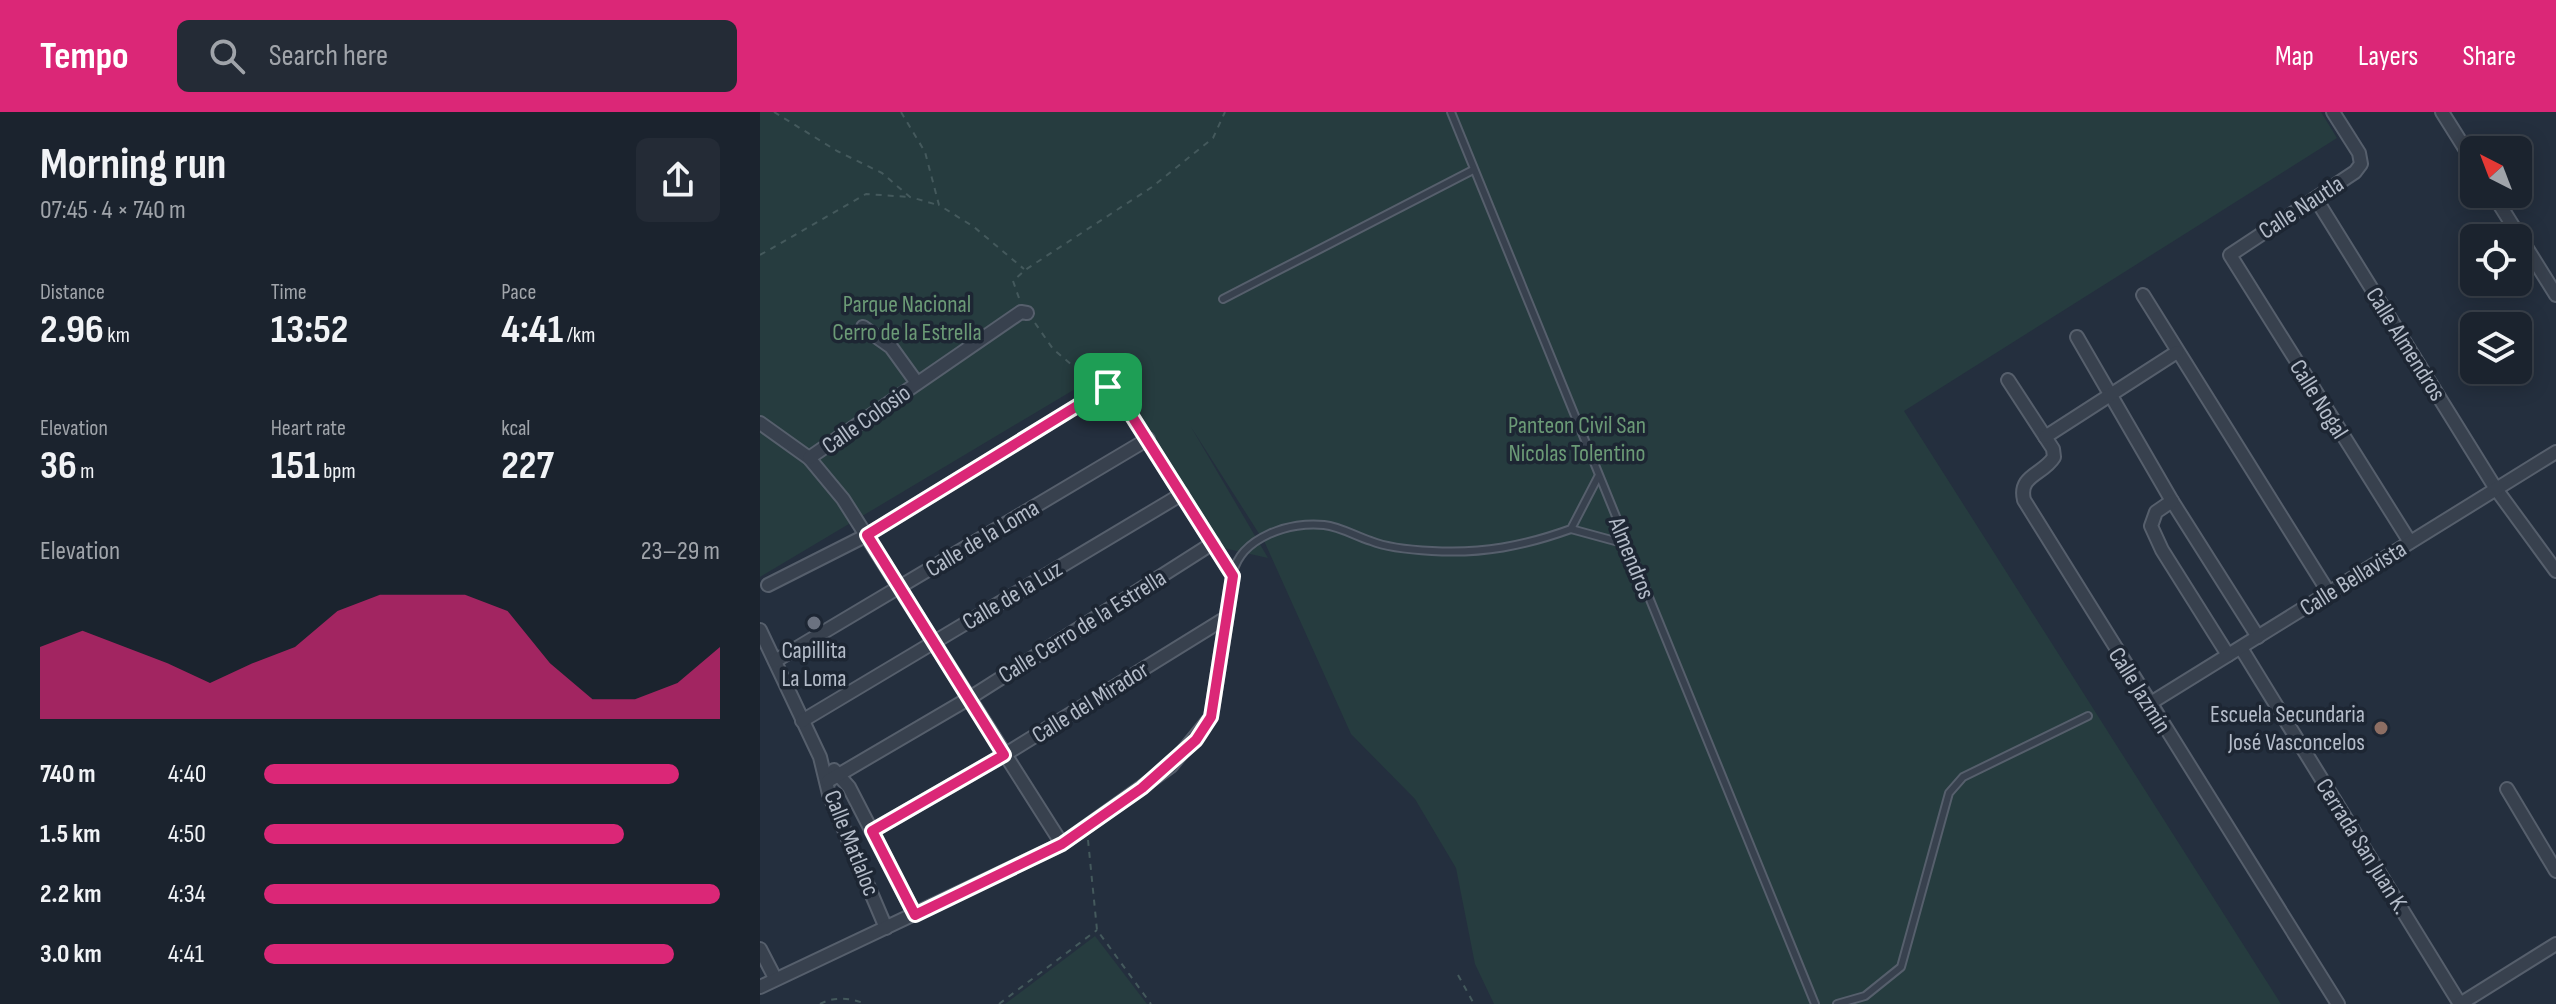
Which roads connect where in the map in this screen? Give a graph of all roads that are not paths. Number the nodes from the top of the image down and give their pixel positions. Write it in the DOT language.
graph roads {
  1 [pos="1451,112"];
  2 [pos="2333,112"];
  3 [pos="2442,112"];
  4 [pos="2460,141"];
  5 [pos="1473,170"];
  6 [pos="2316,199"];
  7 [pos="2502,208"];
  8 [pos="2230,255"];
  9 [pos="2143,295"];
  10 [pos="2556,295"];
  11 [pos="1223,299"];
  12 [pos="1027,313"];
  13 [pos="863,327"];
  14 [pos="2077,337"];
  15 [pos="2177,352"];
  16 [pos="2008,380"];
  17 [pos="917,383"];
  18 [pos="2110,395"];
  19 [pos="760,423"];
  20 [pos="2045,437"];
  21 [pos="1148,439"];
  22 [pos="2556,452"];
  23 [pos="809,458"];
  24 [pos="1598,477"];
  25 [pos="2496,489"];
  26 [pos="1182,494"];
  27 [pos="2172,501"];
  28 [pos="1571,529"];
  29 [pos="867,535"];
  30 [pos="2410,542"];
  31 [pos="1213,543"];
  32 [pos="1626,544"];
  33 [pos="2556,571"];
  34 [pos="1233,576"];
  35 [pos="768,585"];
  36 [pos="899,588"];
  37 [pos="2329,593"];
  38 [pos="1224,619"];
  39 [pos="760,630"];
  40 [pos="2258,637"];
  41 [pos="932,643"];
  42 [pos="2241,648"];
  43 [pos="2228,655"];
  44 [pos="775,661"];
  45 [pos="968,699"];
  46 [pos="2149,704"];
  47 [pos="2088,716"];
  48 [pos="802,721"];
  49 [pos="1004,755"];
  50 [pos="833,778"];
  51 [pos="2507,789"];
  52 [pos="872,831"];
  53 [pos="1062,844"];
  54 [pos="2556,871"];
  55 [pos="915,915"];
  56 [pos="886,928"];
  57 [pos="2556,944"];
  58 [pos="760,949"];
  59 [pos="775,978"];
  60 [pos="760,987"];
  61 [pos="1815,1004"];
  62 [pos="1837,1004"];
  63 [pos="2338,1004"];
  64 [pos="2460,1004"];
  1 -- 5 [label="lane, Almendros"];
  2 -- 6 [label="street, Calle Nautla"];
  3 -- 4 [label="street"];
  5 -- 11 [label="lane"];
  5 -- 24 [label="lane, Almendros"];
  6 -- 8 [label="street, Calle Nautla"];
  6 -- 25 [label="street, Calle Almendros"];
  7 -- 10 [label="street"];
  8 -- 30 [label="street, Calle Nogal"];
  9 -- 15 [label="street"];
  12 -- 17 [label="street, Calle Colosio"];
  13 -- 17 [label="street"];
  14 -- 18 [label="street"];
  15 -- 18 [label="street"];
  15 -- 37 [label="street"];
  16 -- 20 [label="street"];
  17 -- 23 [label="street, Calle Colosio"];
  18 -- 20 [label="street"];
  18 -- 27 [label="street"];
  19 -- 23 [label="street"];
  20 -- 46 [label="street, Calle Jazmín"];
  21 -- 26 [label="street"];
  21 -- 29 [label="street"];
  21 -- 36 [label="street, Calle de la Loma"];
  22 -- 25 [label="street, Calle Bellavista"];
  23 -- 29 [label="street, Calle Colosio"];
  24 -- 28 [label="lane"];
  24 -- 32 [label="lane, Almendros"];
  25 -- 30 [label="street, Calle Bellavista"];
  25 -- 33 [label="street, Calle Almendros"];
  26 -- 31 [label="street"];
  26 -- 41 [label="street, Calle de la Luz"];
  27 -- 40 [label="street"];
  27 -- 43 [label="street"];
  28 -- 32 [label="lane"];
  28 -- 34 [label="lane"];
  29 -- 35 [label="street"];
  29 -- 36 [label="street, Calle Colosio"];
  30 -- 37 [label="street, Calle Bellavista"];
  31 -- 34 [label="street"];
  31 -- 45 [label="street, Calle Cerro de la Estrella"];
  32 -- 61 [label="lane, Almendros"];
  34 -- 38 [label="street"];
  36 -- 41 [label="street, Calle Colosio"];
  36 -- 44 [label="street, Calle de la Loma"];
  37 -- 40 [label="street, Calle Bellavista"];
  38 -- 49 [label="street, Calle del Mirador"];
  38 -- 53 [label="street"];
  39 -- 44 [label="street, Calle Matlaloc"];
  40 -- 42 [label="street, Calle Bellavista"];
  41 -- 45 [label="street, Calle Colosio"];
  41 -- 48 [label="street, Calle de la Luz"];
  42 -- 43 [label="street, Calle Bellavista"];
  42 -- 64 [label="street, Cerrada San Juan K."];
  43 -- 46 [label="street, Calle Bellavista"];
  44 -- 48 [label="street, Calle Matlaloc"];
  45 -- 49 [label="street, Calle Colosio"];
  45 -- 50 [label="street, Calle Cerro de la Estrella"];
  46 -- 63 [label="street, Calle Jazmín"];
  47 -- 62 [label="lane"];
  48 -- 50 [label="street, Calle Matlaloc"];
  49 -- 52 [label="street, Calle del Mirador"];
  49 -- 53 [label="street, Calle Colosio"];
  50 -- 52 [label="street, Calle Matlaloc"];
  50 -- 56 [label="street, Calle Matlaloc"];
  51 -- 54 [label="street"];
  52 -- 55 [label="street, Calle Matlaloc"];
  53 -- 55 [label="street"];
  55 -- 56 [label="street"];
  56 -- 59 [label="street"];
  57 -- 64 [label="street"];
  58 -- 59 [label="street"];
  59 -- 60 [label="street"];
}
